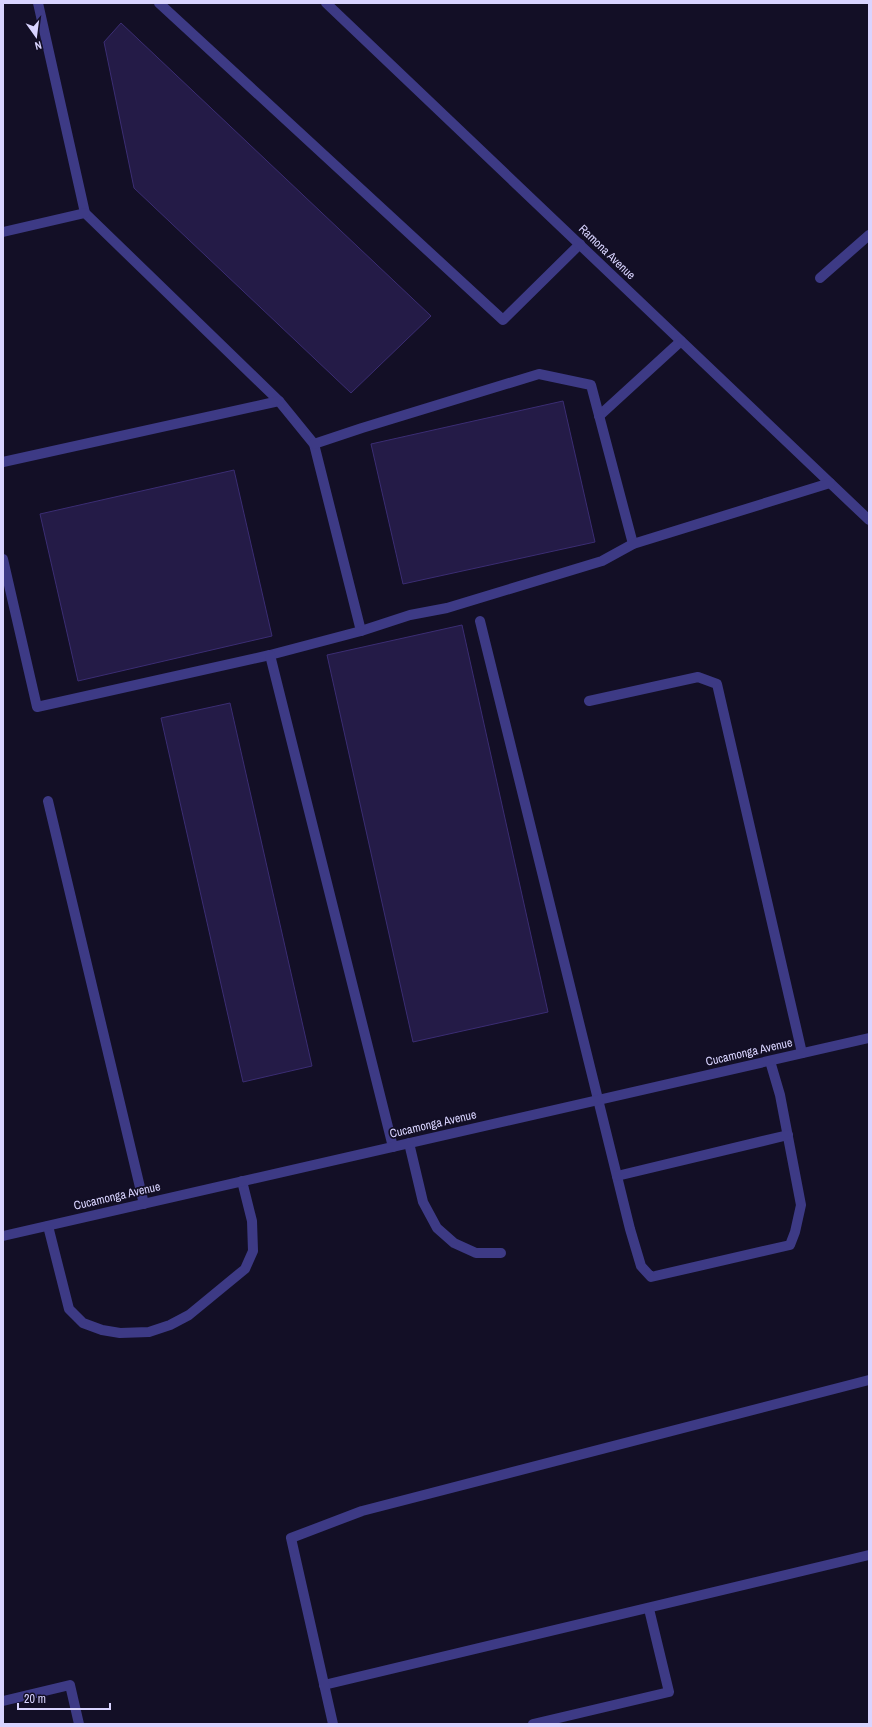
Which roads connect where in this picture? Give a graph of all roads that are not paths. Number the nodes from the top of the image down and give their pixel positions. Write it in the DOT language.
graph roads {
  1 [pos="38,3"];
  2 [pos="159,3"];
  3 [pos="326,3"];
  4 [pos="85,213"];
  5 [pos="3,232"];
  6 [pos="869,235"];
  7 [pos="580,244"];
  8 [pos="820,278"];
  9 [pos="681,341"];
  10 [pos="279,401"];
  11 [pos="599,416"];
  12 [pos="314,444"];
  13 [pos="3,462"];
  14 [pos="830,483"];
  15 [pos="869,520"];
  16 [pos="633,544"];
  17 [pos="3,559"];
  18 [pos="480,621"];
  19 [pos="361,631"];
  20 [pos="270,655"];
  21 [pos="588,701"];
  22 [pos="48,801"];
  23 [pos="869,1038"];
  24 [pos="802,1053"];
  25 [pos="770,1061"];
  26 [pos="599,1100"];
  27 [pos="788,1135"];
  28 [pos="409,1143"];
  29 [pos="393,1147"];
  30 [pos="617,1176"];
  31 [pos="242,1181"];
  32 [pos="144,1204"];
  33 [pos="48,1226"];
  34 [pos="3,1236"];
  35 [pos="501,1253"];
  36 [pos="869,1380"];
  37 [pos="869,1555"];
  38 [pos="649,1609"];
  39 [pos="324,1685"];
  40 [pos="3,1701"];
  41 [pos="79,1724"];
  42 [pos="333,1724"];
  43 [pos="533,1724"];
  1 -- 4 [label="street"];
  2 -- 7 [label="street"];
  3 -- 7 [label="street, Ramona Avenue"];
  4 -- 5 [label="street"];
  4 -- 10 [label="street"];
  6 -- 8 [label="street"];
  7 -- 9 [label="street, Ramona Avenue"];
  9 -- 11 [label="street"];
  9 -- 14 [label="street, Ramona Avenue"];
  10 -- 12 [label="street"];
  10 -- 13 [label="street"];
  11 -- 12 [label="street"];
  11 -- 16 [label="street"];
  12 -- 19 [label="street"];
  14 -- 15 [label="street, Ramona Avenue"];
  14 -- 16 [label="street"];
  16 -- 19 [label="street"];
  17 -- 20 [label="street"];
  18 -- 26 [label="street"];
  19 -- 20 [label="street"];
  20 -- 29 [label="street"];
  21 -- 24 [label="street"];
  22 -- 32 [label="street"];
  23 -- 24 [label="street, Cucamonga Avenue"];
  24 -- 25 [label="street, Cucamonga Avenue"];
  25 -- 26 [label="street, Cucamonga Avenue"];
  25 -- 27 [label="street"];
  26 -- 28 [label="street, Cucamonga Avenue"];
  26 -- 30 [label="street"];
  27 -- 30 [label="street"];
  27 -- 30 [label="street"];
  28 -- 29 [label="street, Cucamonga Avenue"];
  28 -- 35 [label="street"];
  29 -- 31 [label="street, Cucamonga Avenue"];
  31 -- 32 [label="street, Cucamonga Avenue"];
  31 -- 33 [label="street"];
  32 -- 33 [label="street, Cucamonga Avenue"];
  33 -- 34 [label="street, Cucamonga Avenue"];
  36 -- 39 [label="street"];
  37 -- 38 [label="street"];
  38 -- 39 [label="street"];
  38 -- 43 [label="street"];
  39 -- 42 [label="street"];
  40 -- 41 [label="street"];
}
